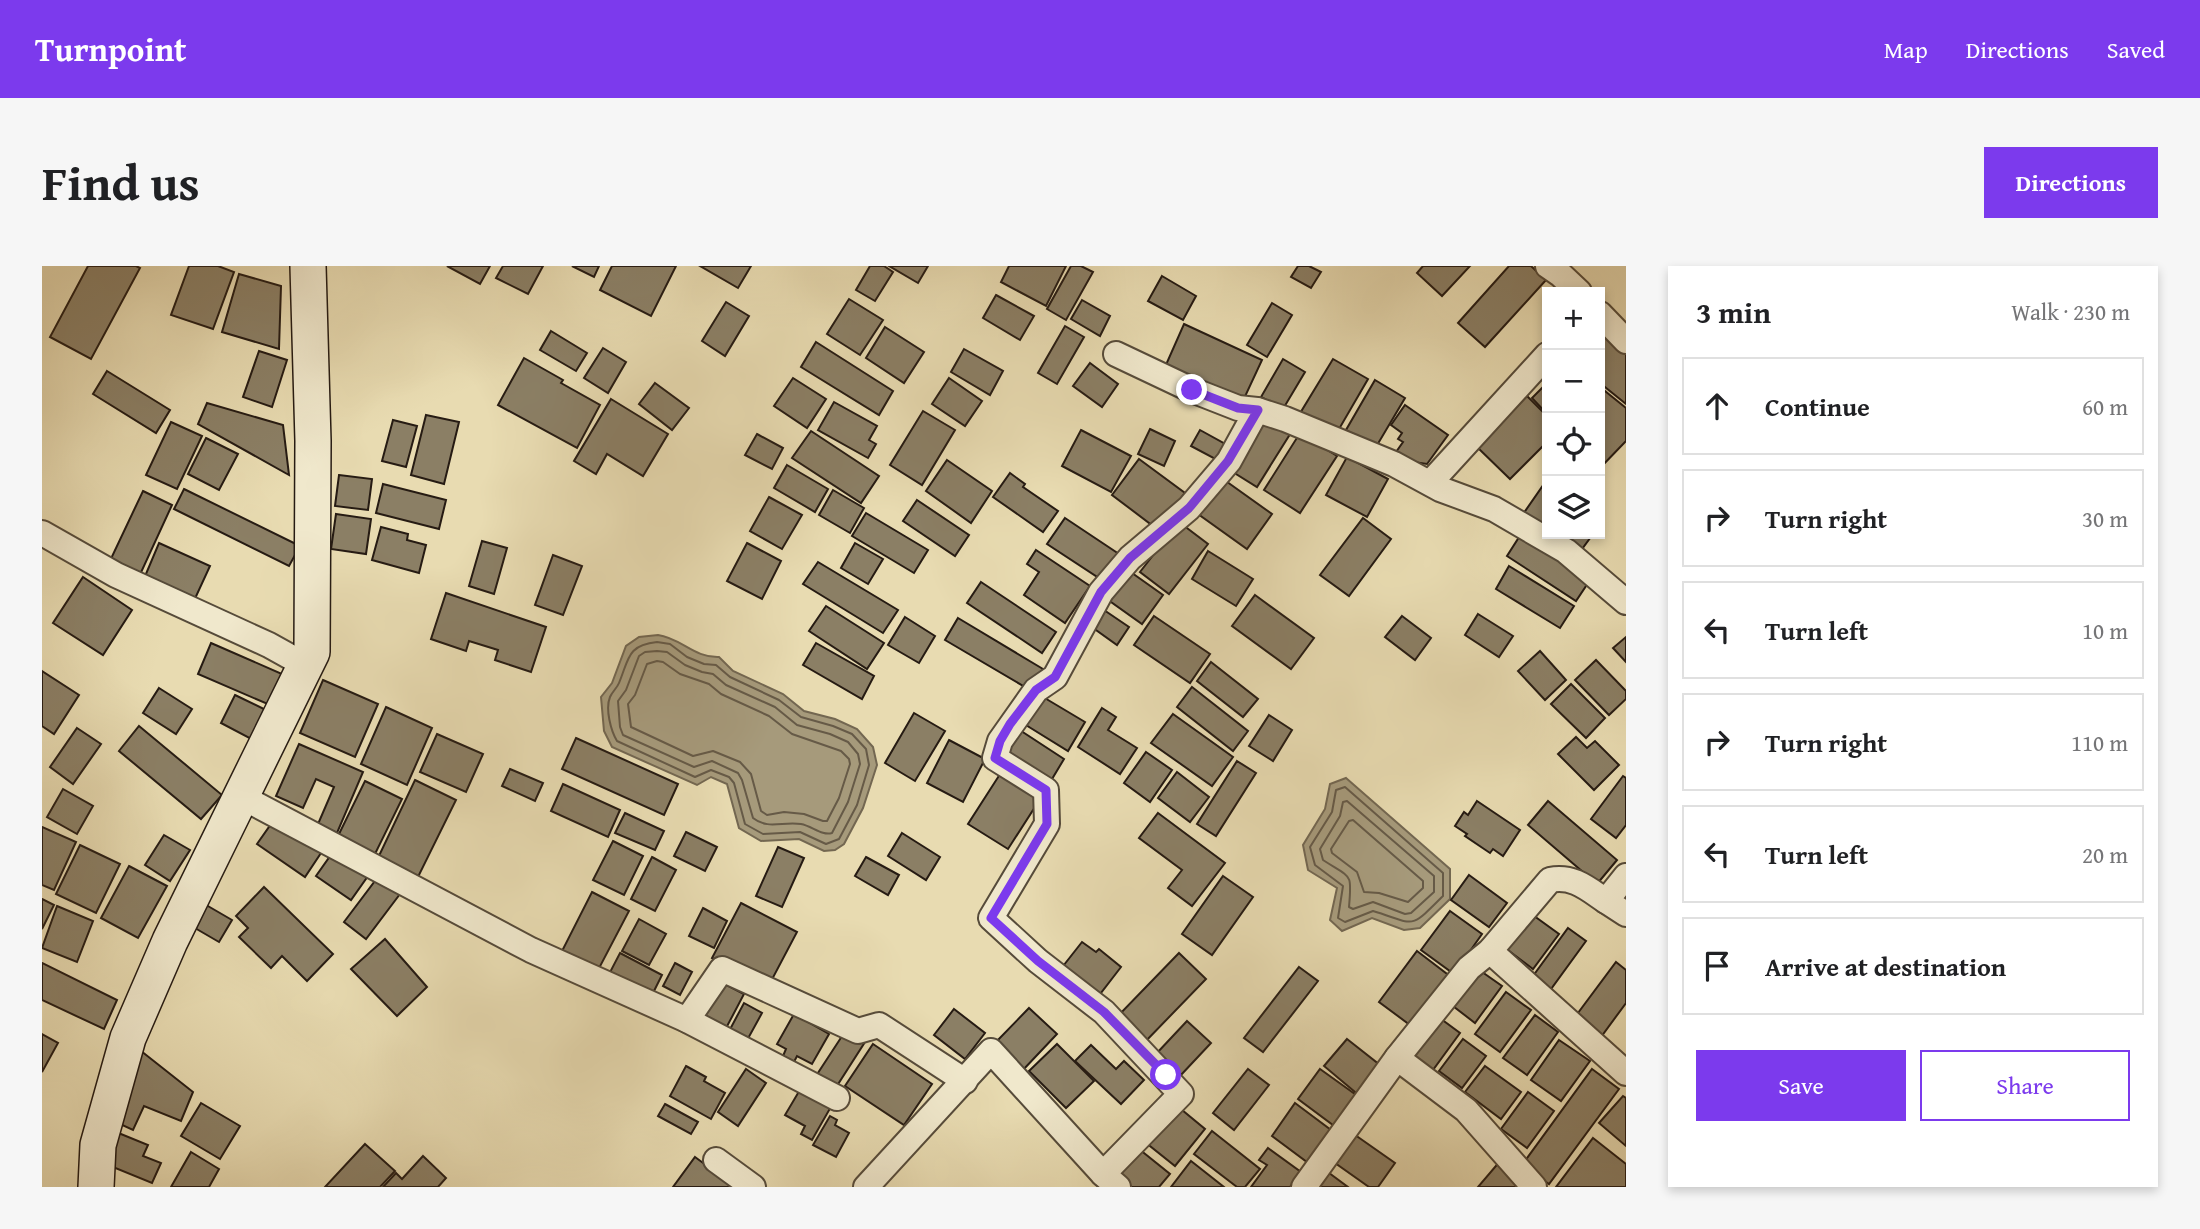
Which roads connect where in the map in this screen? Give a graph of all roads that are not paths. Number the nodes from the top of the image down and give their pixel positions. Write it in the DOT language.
graph roads {
  1 [pos="308,266"];
  2 [pos="1548,266"];
  3 [pos="1573,287"];
  4 [pos="1605,319"];
  5 [pos="1626,341"];
  6 [pos="1115,354"];
  7 [pos="1542,360"];
  8 [pos="1258,410"];
  9 [pos="1430,483"];
  10 [pos="42,533"];
  11 [pos="1626,603"];
  12 [pos="305,665"];
  13 [pos="240,796"];
  14 [pos="1626,876"];
  15 [pos="1616,908"];
  16 [pos="1490,951"];
  17 [pos="687,1020"];
  18 [pos="1397,1058"];
  19 [pos="1626,1073"];
  20 [pos="965,1080"];
  21 [pos="837,1098"];
  22 [pos="716,1160"];
  23 [pos="1110,1181"];
  24 [pos="96,1187"];
  25 [pos="753,1187"];
  26 [pos="866,1187"];
  27 [pos="1304,1187"];
  28 [pos="1534,1187"];
  1 -- 12 [label="main road"];
  2 -- 3 [label="street"];
  4 -- 5 [label="street"];
  6 -- 8 [label="street"];
  7 -- 9 [label="street"];
  8 -- 9 [label="street"];
  8 -- 23 [label="street"];
  9 -- 11 [label="street"];
  10 -- 12 [label="street"];
  12 -- 13 [label="main road"];
  13 -- 17 [label="street"];
  13 -- 24 [label="main road"];
  14 -- 15 [label="street"];
  15 -- 16 [label="street"];
  16 -- 18 [label="street"];
  16 -- 19 [label="street"];
  17 -- 20 [label="street"];
  17 -- 21 [label="street"];
  18 -- 27 [label="street"];
  18 -- 28 [label="street"];
  20 -- 23 [label="street"];
  20 -- 26 [label="street"];
  22 -- 25 [label="street"];
}
